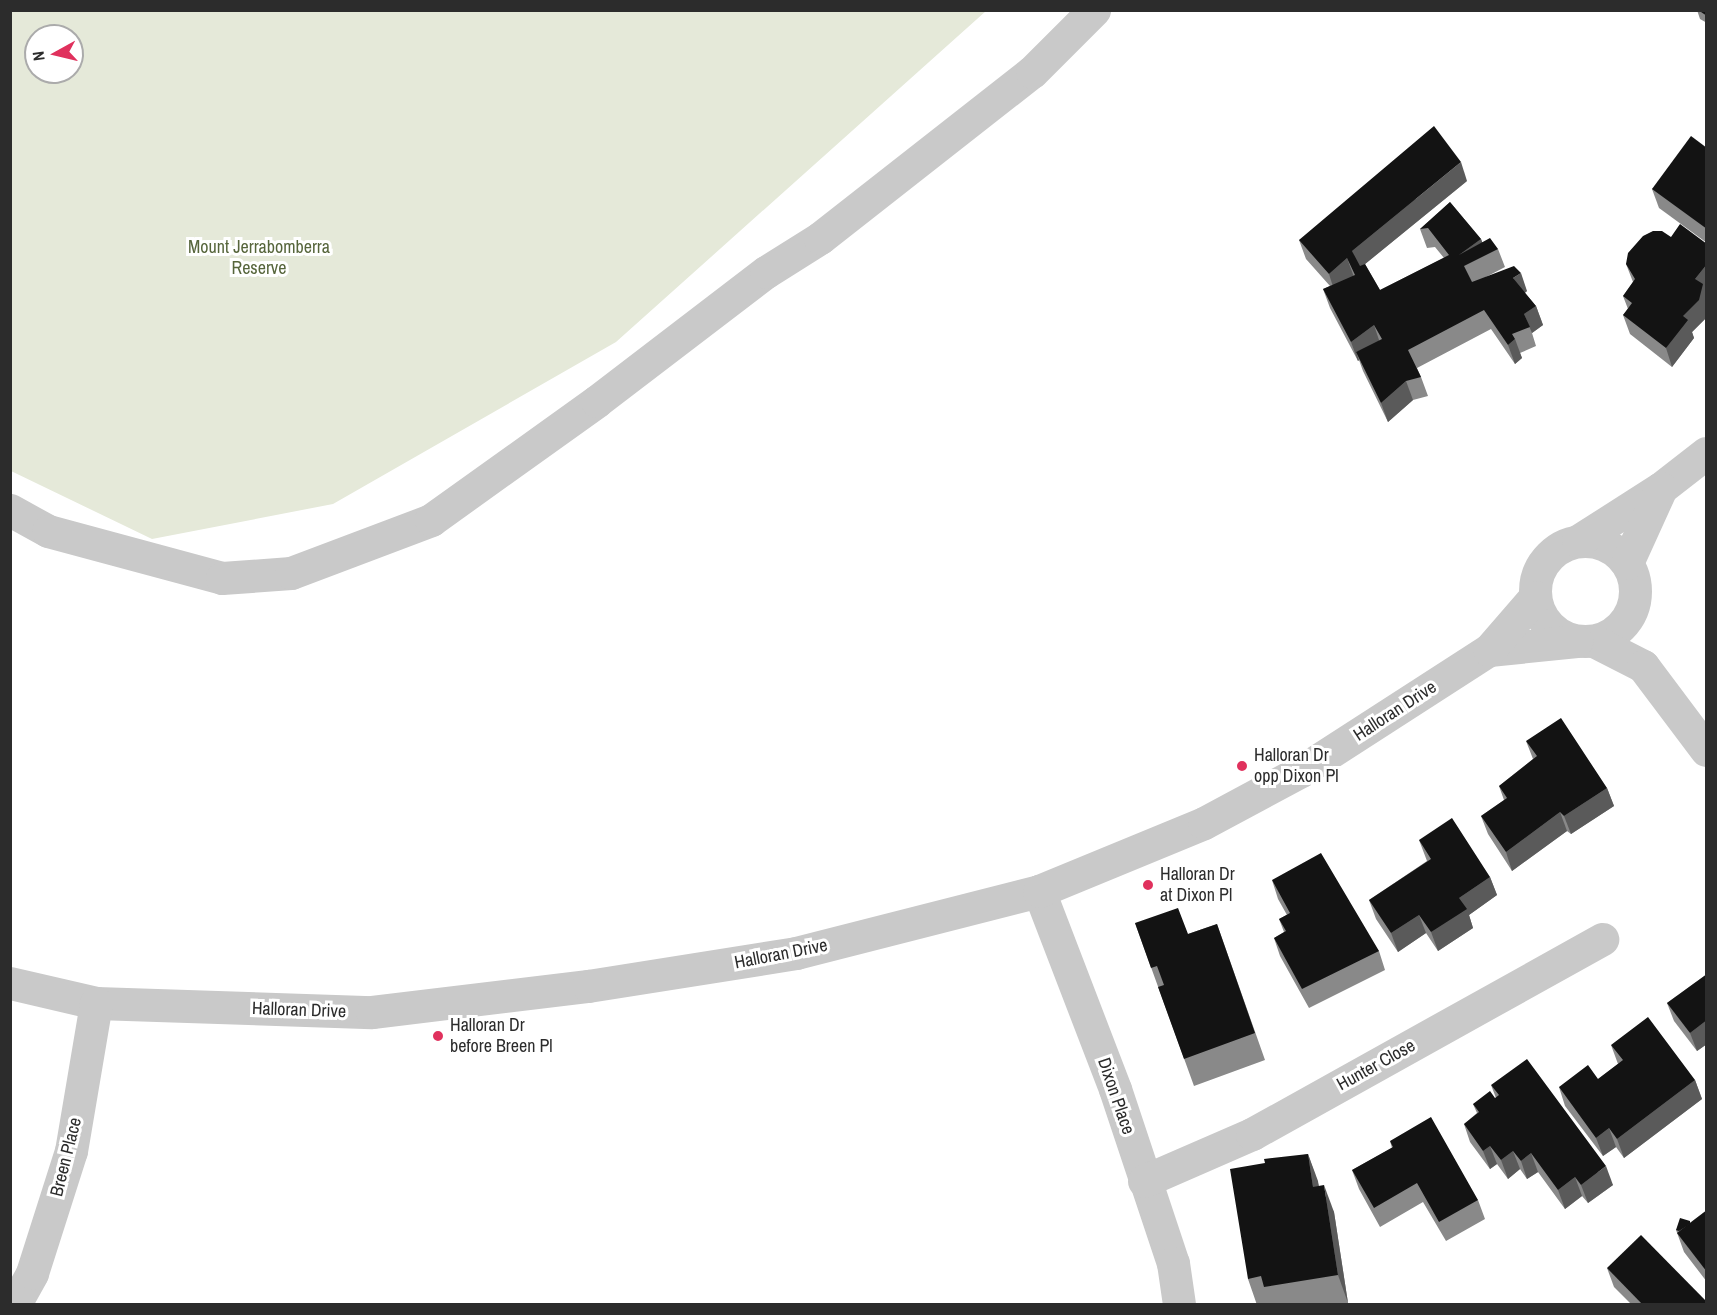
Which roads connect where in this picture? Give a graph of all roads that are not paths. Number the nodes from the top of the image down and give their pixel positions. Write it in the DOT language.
graph roads {
  1 [pos="1094,10"];
  2 [pos="1707,453"];
  3 [pos="1661,488"];
  4 [pos="10,510"];
  5 [pos="1578,541"];
  6 [pos="1627,562"];
  7 [pos="1535,597"];
  8 [pos="1632,612"];
  9 [pos="1585,641"];
  10 [pos="1489,650"];
  11 [pos="1643,666"];
  12 [pos="1707,750"];
  13 [pos="1039,891"];
  14 [pos="1602,939"];
  15 [pos="10,983"];
  16 [pos="96,1003"];
  17 [pos="1144,1181"];
  18 [pos="15,1305"];
  19 [pos="1179,1305"];
  1 -- 4 [label="street"];
  2 -- 3 [label="street"];
  3 -- 5 [label="street"];
  3 -- 6 [label="street"];
  5 -- 6 [label="street"];
  5 -- 7 [label="street"];
  6 -- 8 [label="street"];
  7 -- 9 [label="street"];
  7 -- 10 [label="street, Halloran Drive"];
  8 -- 9 [label="street"];
  8 -- 11 [label="street"];
  9 -- 10 [label="street, Halloran Drive"];
  9 -- 11 [label="street"];
  10 -- 13 [label="street, Halloran Drive"];
  11 -- 12 [label="street"];
  13 -- 16 [label="street, Halloran Drive"];
  13 -- 17 [label="street, Dixon Place"];
  14 -- 17 [label="street, Hunter Close"];
  15 -- 16 [label="street, Halloran Drive"];
  16 -- 18 [label="street, Breen Place"];
  17 -- 19 [label="street, Dixon Place"];
}
